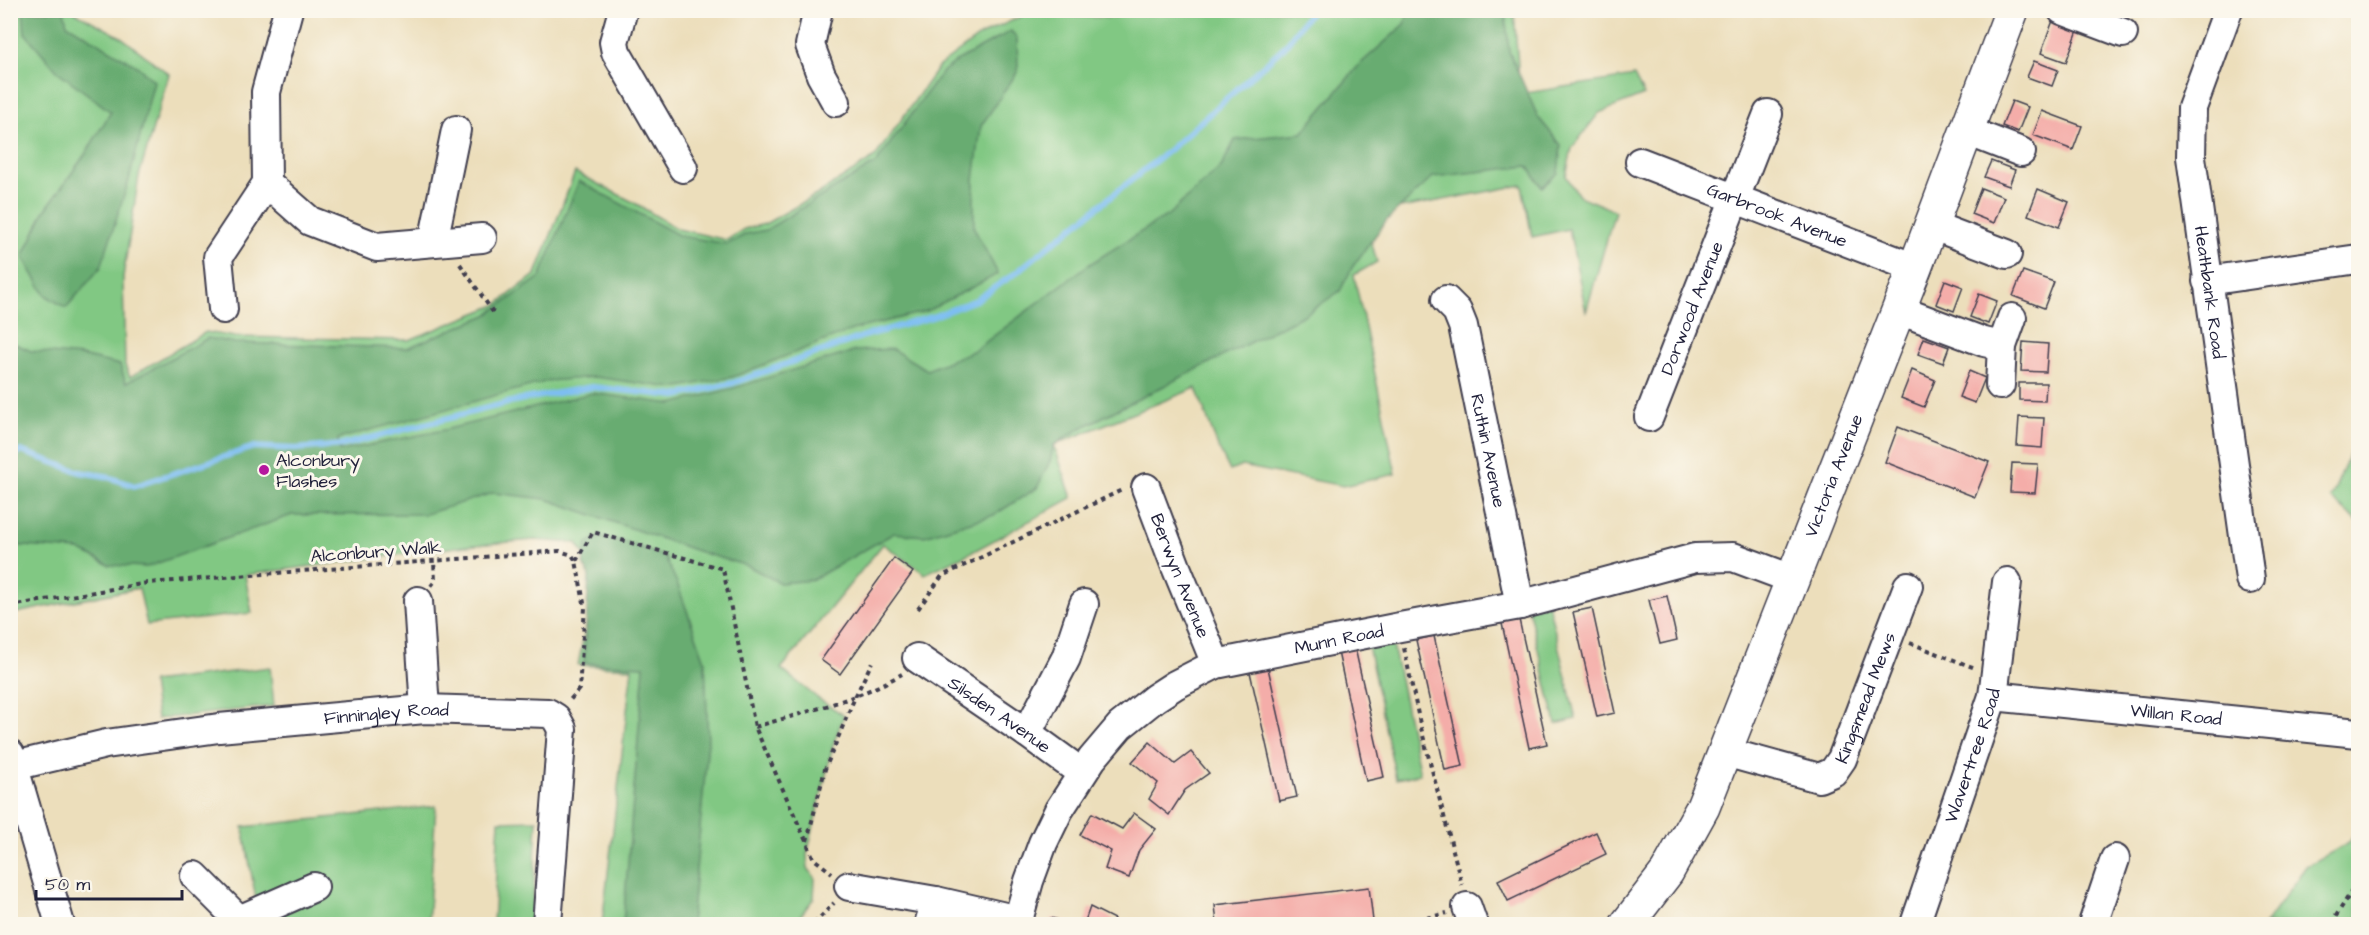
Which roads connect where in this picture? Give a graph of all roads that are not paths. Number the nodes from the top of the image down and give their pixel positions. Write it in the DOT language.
graph roads {
  1 [pos="288,10"];
  2 [pos="623,10"];
  3 [pos="818,10"];
  4 [pos="2012,10"];
  5 [pos="2062,10"];
  6 [pos="2228,10"];
  7 [pos="2123,33"];
  8 [pos="836,102"];
  9 [pos="1768,114"];
  10 [pos="456,130"];
  11 [pos="1966,131"];
  12 [pos="2021,152"];
  13 [pos="1640,162"];
  14 [pos="683,168"];
  15 [pos="267,183"];
  16 [pos="1735,199"];
  17 [pos="1931,225"];
  18 [pos="482,237"];
  19 [pos="439,241"];
  20 [pos="2007,254"];
  21 [pos="2358,259"];
  22 [pos="1915,268"];
  23 [pos="2207,281"];
  24 [pos="1446,300"];
  25 [pos="223,309"];
  26 [pos="1899,310"];
  27 [pos="2012,318"];
  28 [pos="2002,346"];
  29 [pos="2000,385"];
  30 [pos="1649,417"];
  31 [pos="1146,488"];
  32 [pos="1792,579"];
  33 [pos="2250,579"];
  34 [pos="2007,582"];
  35 [pos="1908,586"];
  36 [pos="418,601"];
  37 [pos="1084,604"];
  38 [pos="1520,605"];
  39 [pos="917,658"];
  40 [pos="1216,664"];
  41 [pos="1995,686"];
  42 [pos="425,709"];
  43 [pos="1027,733"];
  44 [pos="2358,733"];
  45 [pos="1725,752"];
  46 [pos="12,762"];
  47 [pos="1082,773"];
  48 [pos="2115,859"];
  49 [pos="195,876"];
  50 [pos="849,886"];
  51 [pos="314,887"];
  52 [pos="932,913"];
  53 [pos="238,922"];
  54 [pos="1017,922"];
  55 [pos="60,924"];
  56 [pos="547,924"];
  57 [pos="1627,924"];
  58 [pos="1915,924"];
  59 [pos="2093,924"];
  1 -- 15 [label="street"];
  2 -- 14 [label="street"];
  3 -- 8 [label="street"];
  4 -- 11 [label="main road, Victoria Avenue"];
  5 -- 7 [label="street"];
  6 -- 23 [label="street, Heathbank Road"];
  9 -- 16 [label="street, Dorwood Avenue"];
  10 -- 19 [label="street"];
  11 -- 12 [label="street"];
  11 -- 17 [label="main road, Victoria Avenue"];
  13 -- 16 [label="street, Garbrook Avenue"];
  15 -- 19 [label="street"];
  15 -- 25 [label="street"];
  16 -- 22 [label="street, Garbrook Avenue"];
  16 -- 30 [label="street, Dorwood Avenue"];
  17 -- 20 [label="street"];
  17 -- 22 [label="main road, Victoria Avenue"];
  18 -- 19 [label="street"];
  21 -- 23 [label="street"];
  22 -- 26 [label="main road, Victoria Avenue"];
  23 -- 33 [label="street, Heathbank Road"];
  24 -- 38 [label="street, Ruthin Avenue"];
  26 -- 28 [label="street"];
  26 -- 32 [label="main road, Victoria Avenue"];
  27 -- 28 [label="street"];
  28 -- 29 [label="street"];
  31 -- 40 [label="street, Berwyn Avenue"];
  32 -- 38 [label="street, Munn Road"];
  32 -- 45 [label="main road, Victoria Avenue"];
  34 -- 41 [label="street, Wavertree Road"];
  35 -- 45 [label="street, Kingsmead Mews"];
  36 -- 42 [label="street"];
  37 -- 43 [label="street"];
  38 -- 40 [label="street, Munn Road"];
  39 -- 43 [label="street, Silsden Avenue"];
  40 -- 47 [label="street, Munn Road"];
  41 -- 44 [label="street, Willan Road"];
  41 -- 58 [label="street, Wavertree Road"];
  42 -- 46 [label="street, Finningley Road"];
  42 -- 56 [label="street, Finningley Road"];
  43 -- 47 [label="street, Silsden Avenue"];
  45 -- 57 [label="main road, Victoria Avenue"];
  46 -- 55 [label="street"];
  47 -- 54 [label="street, Munn Road"];
  48 -- 59 [label="street"];
  49 -- 53 [label="street"];
  50 -- 52 [label="street"];
  51 -- 53 [label="street"];
  52 -- 54 [label="street"];
}
